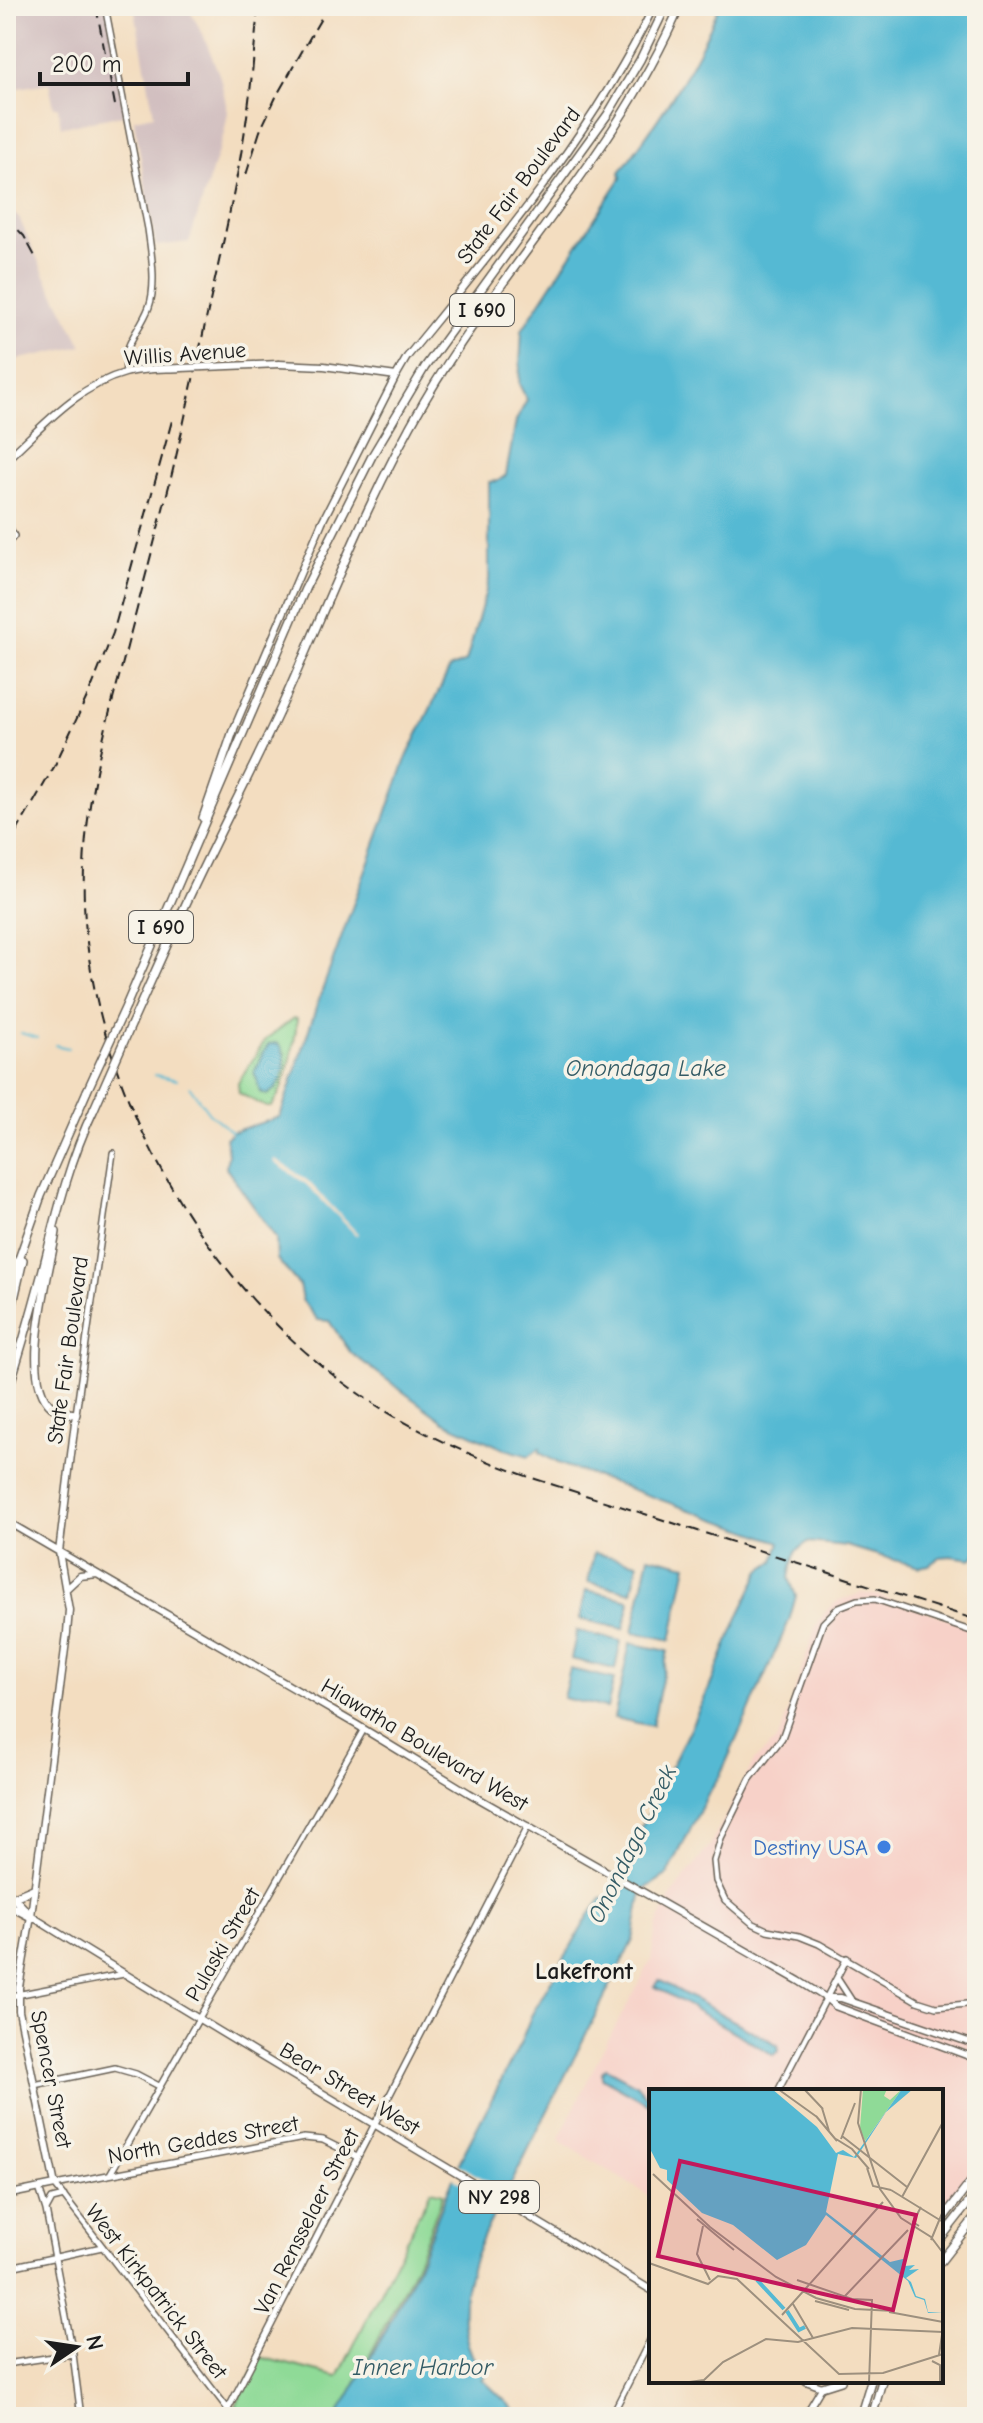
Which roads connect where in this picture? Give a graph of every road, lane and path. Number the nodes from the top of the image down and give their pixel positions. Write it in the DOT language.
graph roads {
  1 [pos="105,6"];
  2 [pos="654,6"];
  3 [pos="666,6"];
  4 [pos="680,6"];
  5 [pos="126,372"];
  6 [pos="396,376"];
  7 [pos="6,460"];
  8 [pos="6,521"];
  9 [pos="6,545"];
  10 [pos="233,731"];
  11 [pos="194,847"];
  12 [pos="113,1153"];
  13 [pos="61,1197"];
  14 [pos="31,1227"];
  15 [pos="6,1296"];
  16 [pos="6,1334"];
  17 [pos="6,1397"];
  18 [pos="76,1414"];
  19 [pos="6,1521"];
  20 [pos="59,1552"];
  21 [pos="100,1575"];
  22 [pos="66,1589"];
  23 [pos="977,1633"];
  24 [pos="364,1729"];
  25 [pos="528,1826"];
  26 [pos="33,1889"];
  27 [pos="6,1890"];
  28 [pos="9,1901"];
  29 [pos="31,1916"];
  30 [pos="847,1958"];
  31 [pos="124,1974"];
  32 [pos="837,1978"];
  33 [pos="18,1995"];
  34 [pos="6,1997"];
  35 [pos="826,1998"];
  36 [pos="853,2002"];
  37 [pos="977,2003"];
  38 [pos="198,2018"];
  39 [pos="977,2045"];
  40 [pos="977,2059"];
  41 [pos="34,2085"];
  42 [pos="159,2086"];
  43 [pos="779,2089"];
  44 [pos="374,2123"];
  45 [pos="122,2154"];
  46 [pos="357,2157"];
  47 [pos="127,2171"];
  48 [pos="977,2173"];
  49 [pos="109,2175"];
  50 [pos="55,2185"];
  51 [pos="39,2188"];
  52 [pos="977,2192"];
  53 [pos="6,2195"];
  54 [pos="64,2196"];
  55 [pos="46,2210"];
  56 [pos="977,2215"];
  57 [pos="943,2218"];
  58 [pos="943,2235"];
  59 [pos="102,2247"];
  60 [pos="54,2258"];
  61 [pos="943,2258"];
  62 [pos="6,2268"];
  63 [pos="649,2289"];
  64 [pos="649,2342"];
  65 [pos="73,2354"];
  66 [pos="8,2364"];
  67 [pos="811,2383"];
  68 [pos="835,2383"];
  69 [pos="870,2383"];
  70 [pos="881,2383"];
  71 [pos="822,2387"];
  72 [pos="977,2404"];
  73 [pos="228,2409"];
  74 [pos="910,2415"];
  75 [pos="81,2417"];
  76 [pos="224,2417"];
  77 [pos="234,2417"];
  78 [pos="611,2417"];
  79 [pos="804,2417"];
  80 [pos="860,2417"];
  81 [pos="872,2417"];
  82 [pos="924,2417"];
  83 [pos="973,2417"];
  1 -- 5 [label="street"];
  2 -- 6 [label="main road, State Fair Boulevard"];
  3 -- 11 [label="highway, I 690"];
  4 -- 13 [label="highway, I 690, bridge"];
  5 -- 6 [label="main road, Willis Avenue, bridge"];
  5 -- 7 [label="main road, Willis Avenue"];
  6 -- 10 [label="main road, State Fair Boulevard"];
  8 -- 9 [label="street"];
  10 -- 11 [label="highway"];
  11 -- 14 [label="highway, I 690, bridge"];
  12 -- 18 [label="street, State Fair Boulevard"];
  13 -- 17 [label="highway, I 690"];
  13 -- 18 [label="highway"];
  14 -- 15 [label="highway"];
  14 -- 16 [label="highway, I 690"];
  18 -- 20 [label="main road, State Fair Boulevard"];
  19 -- 20 [label="main road, Hiawatha Boulevard West"];
  20 -- 21 [label="main road, Hiawatha Boulevard West"];
  20 -- 22 [label="main road, Spencer Street"];
  21 -- 22 [label="main road"];
  21 -- 24 [label="main road, Hiawatha Boulevard West"];
  22 -- 26 [label="main road, Spencer Street"];
  23 -- 30 [label="street"];
  24 -- 25 [label="main road, Hiawatha Boulevard West"];
  24 -- 38 [label="street, Pulaski Street"];
  25 -- 35 [label="main road, Hiawatha Boulevard West"];
  25 -- 44 [label="street, Van Rensselaer Street"];
  26 -- 28 [label="highway"];
  26 -- 29 [label="main road, Spencer Street"];
  27 -- 28 [label="highway"];
  28 -- 29 [label="highway"];
  29 -- 31 [label="main road, Bear Street West / NY 298"];
  29 -- 33 [label="main road, Spencer Street"];
  30 -- 32 [label="street"];
  30 -- 37 [label="street"];
  31 -- 33 [label="street"];
  31 -- 38 [label="main road, Bear Street West / NY 298"];
  32 -- 35 [label="street"];
  32 -- 36 [label="street"];
  33 -- 34 [label="street"];
  33 -- 41 [label="main road, Spencer Street"];
  35 -- 36 [label="main road, Hiawatha Boulevard West"];
  35 -- 40 [label="main road, Hiawatha Boulevard West"];
  35 -- 43 [label="street"];
  36 -- 39 [label="main road, Hiawatha Boulevard West"];
  38 -- 42 [label="street, Pulaski Street"];
  38 -- 44 [label="main road, Bear Street West / NY 298"];
  41 -- 42 [label="street"];
  41 -- 50 [label="main road, Spencer Street"];
  42 -- 45 [label="street, Pulaski Street"];
  44 -- 46 [label="street, Van Rensselaer Street"];
  44 -- 63 [label="main road, Bear Street West / NY 298"];
  45 -- 47 [label="street"];
  45 -- 49 [label="street, Pulaski Street"];
  46 -- 47 [label="street, North Geddes Street"];
  46 -- 73 [label="street, Van Rensselaer Street"];
  47 -- 49 [label="street, North Geddes Street"];
  48 -- 57 [label="highway"];
  49 -- 50 [label="street, North Geddes Street"];
  50 -- 51 [label="main road, North Geddes Street"];
  50 -- 54 [label="street, West Kirkpatrick Street"];
  51 -- 53 [label="main road, North Geddes Street"];
  51 -- 55 [label="street"];
  52 -- 58 [label="highway"];
  54 -- 55 [label="street"];
  54 -- 59 [label="street, West Kirkpatrick Street"];
  55 -- 60 [label="street"];
  56 -- 61 [label="highway"];
  59 -- 60 [label="street"];
  59 -- 73 [label="street, West Kirkpatrick Street"];
  60 -- 62 [label="street"];
  60 -- 65 [label="street"];
  64 -- 78 [label="street"];
  65 -- 66 [label="street"];
  65 -- 75 [label="street"];
  67 -- 71 [label="main road"];
  68 -- 71 [label="highway"];
  69 -- 80 [label="highway"];
  70 -- 81 [label="highway"];
  71 -- 79 [label="street"];
  72 -- 83 [label="street"];
  73 -- 76 [label="street, Van Rensselaer Street"];
  73 -- 77 [label="street, West Kirkpatrick Street"];
  74 -- 82 [label="main road"];
}
